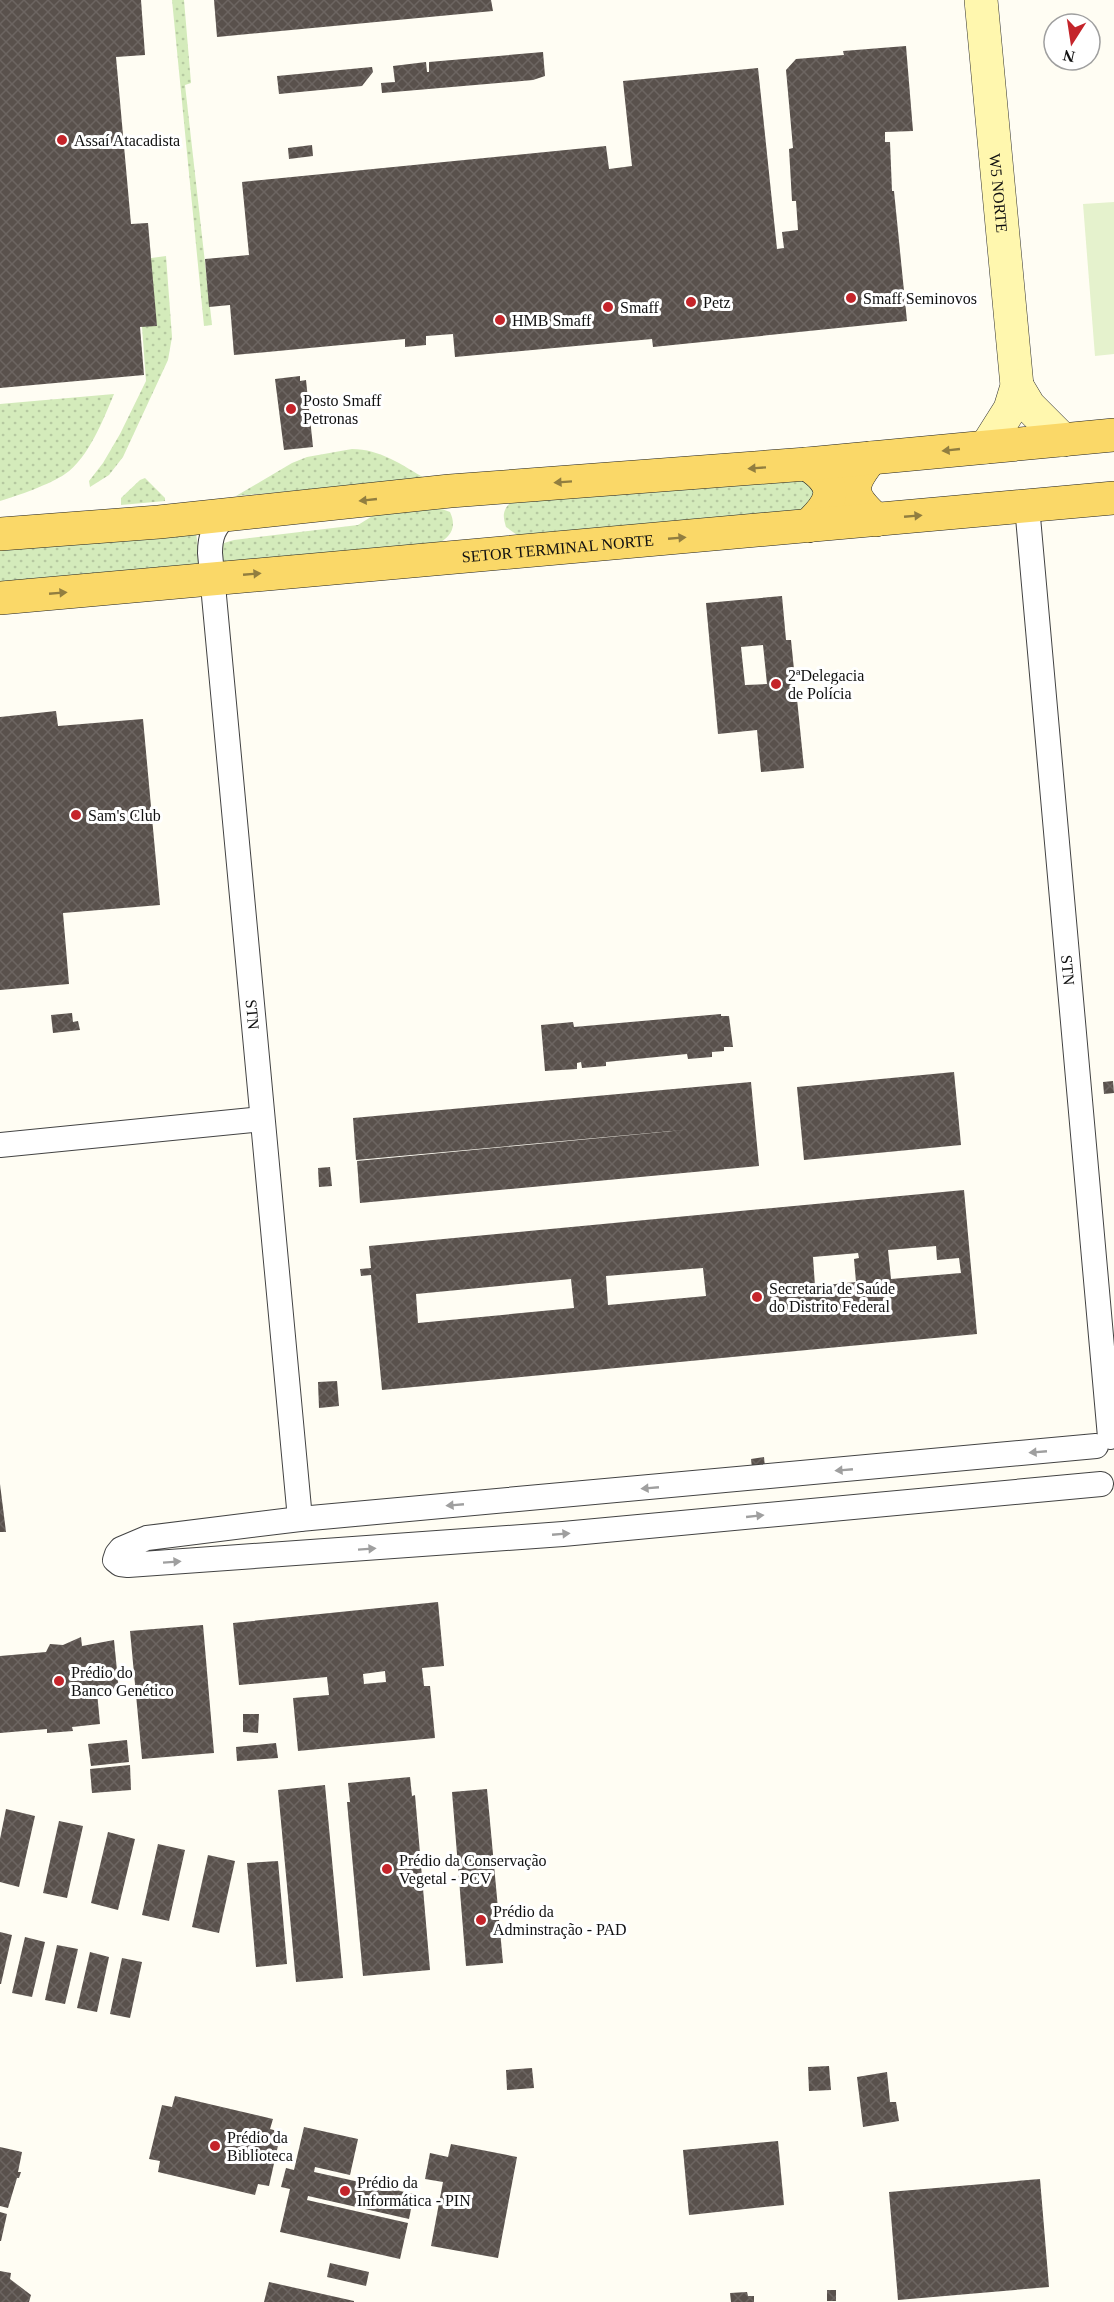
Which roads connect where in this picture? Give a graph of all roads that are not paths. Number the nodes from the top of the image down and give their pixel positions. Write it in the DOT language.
graph roads {
  1 [pos="981,0"];
  2 [pos="1017,386"];
  3 [pos="1114,435"];
  4 [pos="1063,440"];
  5 [pos="986,447"];
  6 [pos="871,458"];
  7 [pos="807,464"];
  8 [pos="1114,498"];
  9 [pos="1027,506"];
  10 [pos="226,515"];
  11 [pos="876,520"];
  12 [pos="807,526"];
  13 [pos="0,534"];
  14 [pos="212,577"];
  15 [pos="0,598"];
  16 [pos="262,1119"];
  17 [pos="0,1145"];
  18 [pos="1107,1440"];
  19 [pos="1108,1486"];
  20 [pos="300,1519"];
  1 -- 2 [label="main road, W5 NORTE"];
  2 -- 4 [label="main road, W5 NORTE"];
  2 -- 5 [label="main road, W5 NORTE"];
  3 -- 4 [label="main road"];
  4 -- 5 [label="main road"];
  5 -- 6 [label="main road, one-way"];
  6 -- 7 [label="main road"];
  6 -- 11 [label="main road"];
  7 -- 10 [label="main road, one-way"];
  7 -- 12 [label="main road"];
  8 -- 9 [label="main road, SETOR TERMINAL NORTE"];
  11 -- 9 [label="main road, SETOR TERMINAL NORTE, one-way"];
  9 -- 18 [label="street, STN"];
  10 -- 13 [label="main road"];
  10 -- 14 [label="street, STN"];
  11 -- 12 [label="main road, SETOR TERMINAL NORTE"];
  14 -- 12 [label="main road, SETOR TERMINAL NORTE, one-way"];
  15 -- 14 [label="main road, SETOR TERMINAL NORTE, one-way"];
  14 -- 16 [label="street, STN"];
  16 -- 17 [label="street"];
  16 -- 20 [label="street, STN"];
  18 -- 19 [label="street, STN"];
  18 -- 20 [label="street, one-way"];
  20 -- 19 [label="street, one-way"];
}
